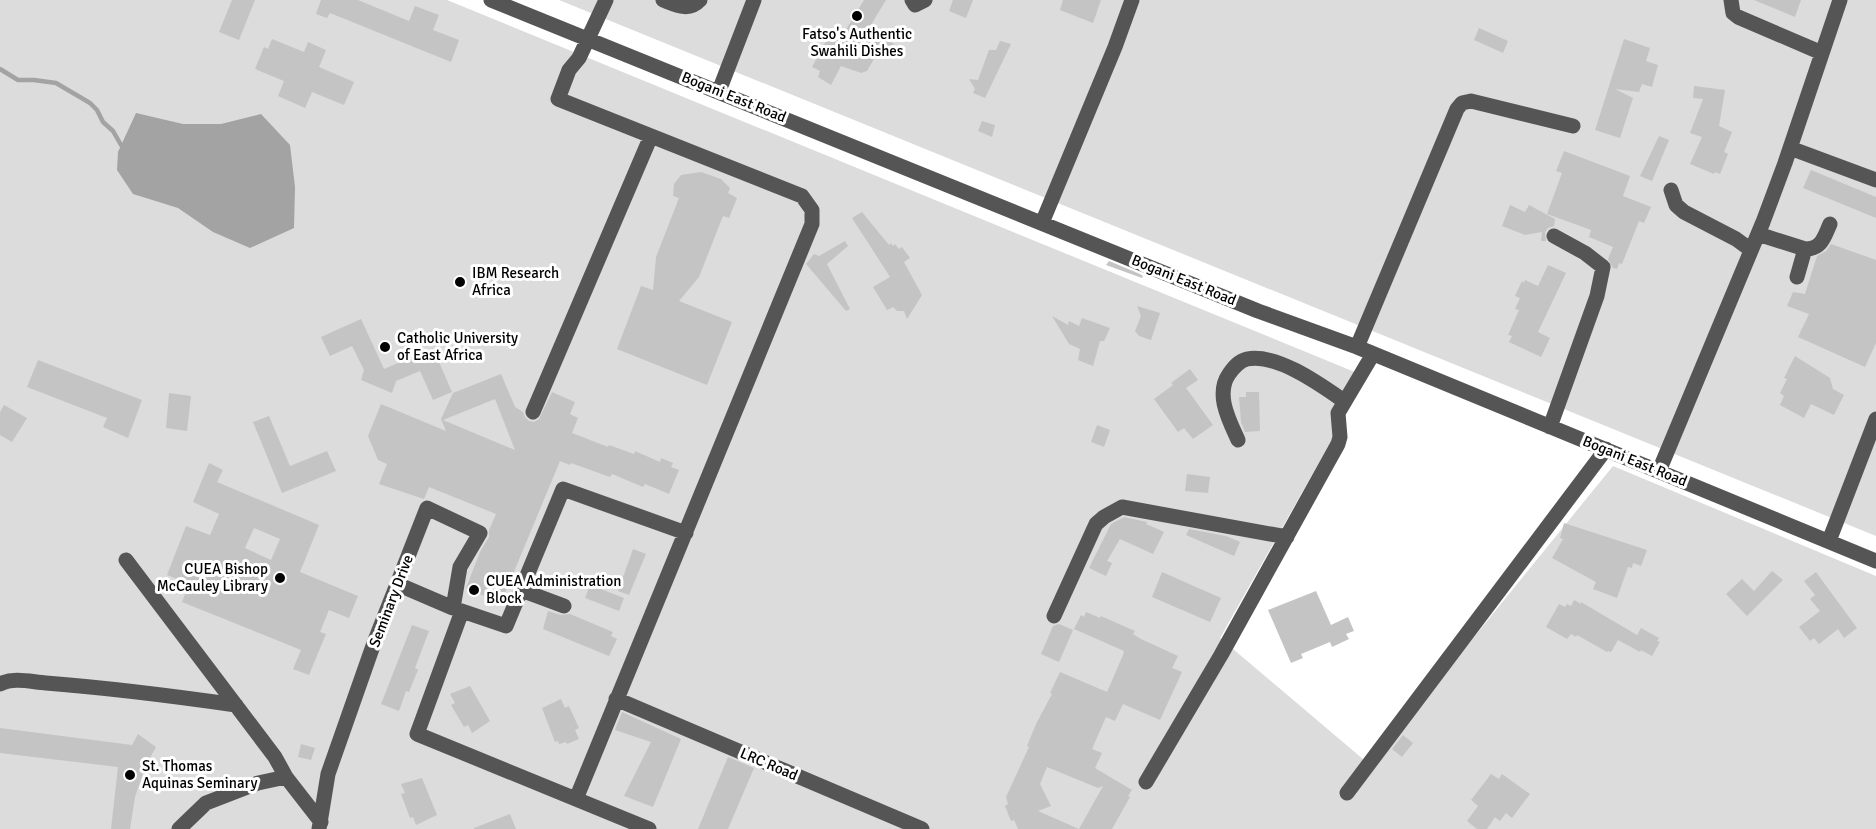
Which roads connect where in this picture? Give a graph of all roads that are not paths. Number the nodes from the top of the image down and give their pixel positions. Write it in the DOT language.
graph roads {
  1 [pos="491,0"];
  2 [pos="606,0"];
  3 [pos="663,0"];
  4 [pos="700,0"];
  5 [pos="754,0"];
  6 [pos="912,0"];
  7 [pos="925,0"];
  8 [pos="1132,0"];
  9 [pos="1731,0"];
  10 [pos="1840,0"];
  11 [pos="587,40"];
  12 [pos="1822,53"];
  13 [pos="719,91"];
  14 [pos="1573,126"];
  15 [pos="651,136"];
  16 [pos="1790,148"];
  17 [pos="1876,180"];
  18 [pos="1671,190"];
  19 [pos="1042,223"];
  20 [pos="1830,224"];
  21 [pos="1758,234"];
  22 [pos="1554,236"];
  23 [pos="1805,249"];
  24 [pos="1751,250"];
  25 [pos="1797,276"];
  26 [pos="1357,347"];
  27 [pos="1372,354"];
  28 [pos="1344,401"];
  29 [pos="534,412"];
  30 [pos="1876,419"];
  31 [pos="1550,427"];
  32 [pos="1238,440"];
  33 [pos="1606,449"];
  34 [pos="1659,471"];
  35 [pos="686,533"];
  36 [pos="1287,537"];
  37 [pos="1829,541"];
  38 [pos="126,560"];
  39 [pos="1876,561"];
  40 [pos="397,584"];
  41 [pos="521,590"];
  42 [pos="564,606"];
  43 [pos="457,609"];
  44 [pos="1054,616"];
  45 [pos="0,684"];
  46 [pos="616,699"];
  47 [pos="236,705"];
  48 [pos="286,777"];
  49 [pos="1146,782"];
  50 [pos="1347,793"];
  51 [pos="576,799"];
  52 [pos="320,825"];
  53 [pos="179,829"];
  54 [pos="649,829"];
  55 [pos="922,829"];
  1 -- 11 [label="street, Bogani East Road"];
  2 -- 11 [label="street"];
  3 -- 4 [label="street"];
  5 -- 13 [label="street"];
  6 -- 7 [label="street"];
  8 -- 19 [label="street"];
  9 -- 12 [label="street"];
  10 -- 12 [label="street"];
  11 -- 13 [label="street, Bogani East Road"];
  11 -- 15 [label="street"];
  12 -- 16 [label="street"];
  13 -- 19 [label="street, Bogani East Road"];
  14 -- 26 [label="street"];
  15 -- 29 [label="street"];
  15 -- 35 [label="street"];
  16 -- 17 [label="street"];
  16 -- 21 [label="street"];
  18 -- 24 [label="street"];
  19 -- 26 [label="street, Bogani East Road"];
  20 -- 23 [label="street"];
  21 -- 23 [label="street"];
  21 -- 24 [label="street"];
  22 -- 31 [label="street"];
  23 -- 25 [label="street"];
  24 -- 34 [label="street"];
  26 -- 27 [label="street, Bogani East Road"];
  27 -- 28 [label="street"];
  27 -- 31 [label="street, Bogani East Road"];
  28 -- 32 [label="street"];
  28 -- 36 [label="street"];
  30 -- 37 [label="street"];
  31 -- 33 [label="street, Bogani East Road"];
  33 -- 34 [label="street, Bogani East Road"];
  33 -- 50 [label="street"];
  34 -- 37 [label="street, Bogani East Road"];
  35 -- 41 [label="street"];
  35 -- 46 [label="street"];
  36 -- 44 [label="street"];
  36 -- 49 [label="street"];
  37 -- 39 [label="street, Bogani East Road"];
  38 -- 47 [label="street"];
  40 -- 43 [label="street"];
  40 -- 43 [label="street, Seminary Drive"];
  40 -- 52 [label="street, Seminary Drive"];
  41 -- 42 [label="street"];
  41 -- 43 [label="street"];
  43 -- 51 [label="street"];
  45 -- 47 [label="street"];
  46 -- 51 [label="street"];
  46 -- 55 [label="street, LRC Road"];
  47 -- 48 [label="street"];
  48 -- 52 [label="street"];
  48 -- 53 [label="street"];
  51 -- 54 [label="street"];
}
